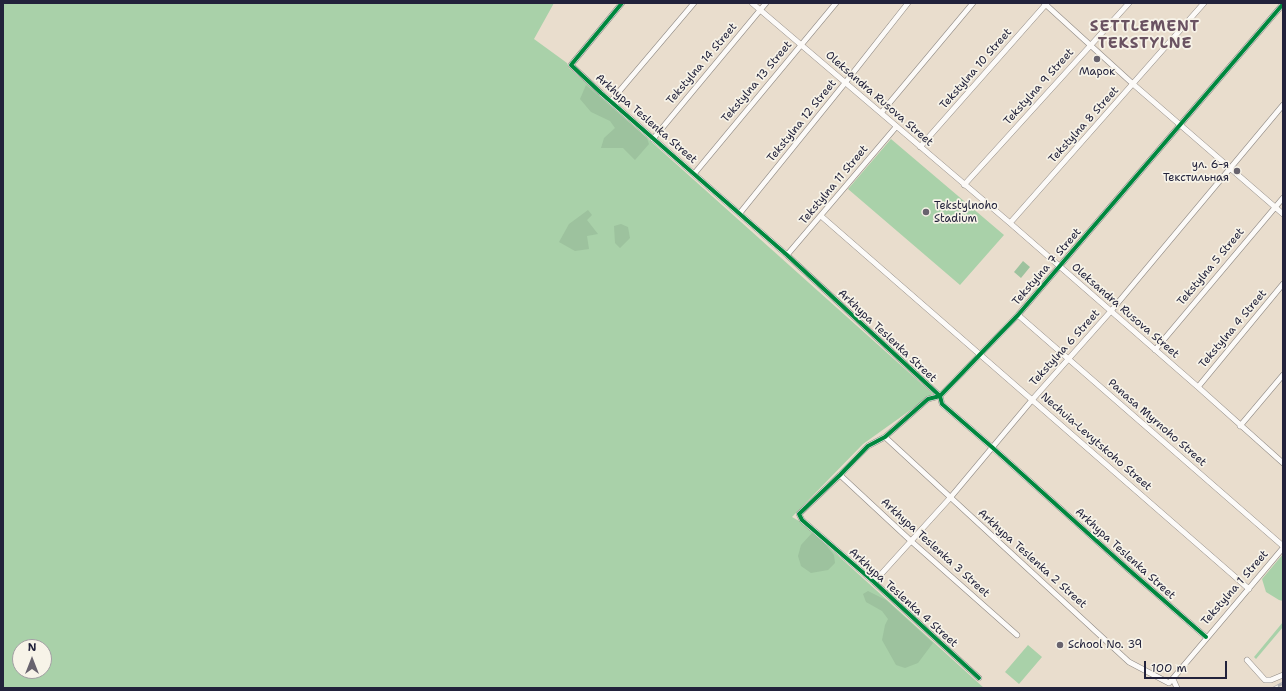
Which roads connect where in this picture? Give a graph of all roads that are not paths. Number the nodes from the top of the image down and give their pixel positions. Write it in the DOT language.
graph roads {
  1 [pos="622,3"];
  2 [pos="694,3"];
  3 [pos="752,3"];
  4 [pos="766,3"];
  5 [pos="836,3"];
  6 [pos="908,3"];
  7 [pos="973,3"];
  8 [pos="1129,3"];
  9 [pos="1204,3"];
  10 [pos="1045,4"];
  11 [pos="1283,4"];
  12 [pos="760,10"];
  13 [pos="801,45"];
  14 [pos="1091,45"];
  15 [pos="845,83"];
  16 [pos="1133,84"];
  17 [pos="611,101"];
  18 [pos="1283,106"];
  19 [pos="881,113"];
  20 [pos="1180,125"];
  21 [pos="896,127"];
  22 [pos="653,139"];
  23 [pos="920,148"];
  24 [pos="1230,169"];
  25 [pos="694,174"];
  26 [pos="964,185"];
  27 [pos="1283,198"];
  28 [pos="1275,207"];
  29 [pos="740,213"];
  30 [pos="1283,214"];
  31 [pos="821,216"];
  32 [pos="1010,223"];
  33 [pos="787,255"];
  34 [pos="1059,267"];
  35 [pos="1283,284"];
  36 [pos="1111,312"];
  37 [pos="1018,315"];
  38 [pos="1155,350"];
  39 [pos="980,354"];
  40 [pos="1068,360"];
  41 [pos="1283,374"];
  42 [pos="1198,387"];
  43 [pos="940,396"];
  44 [pos="1032,400"];
  45 [pos="1240,426"];
  46 [pos="885,437"];
  47 [pos="993,448"];
  48 [pos="1282,462"];
  49 [pos="840,475"];
  50 [pos="950,498"];
  51 [pos="799,514"];
  52 [pos="911,542"];
  53 [pos="1283,547"];
  54 [pos="874,582"];
  55 [pos="1248,589"];
  56 [pos="1017,635"];
  57 [pos="1206,637"];
  58 [pos="1247,660"];
  59 [pos="1283,675"];
  60 [pos="980,678"];
  61 [pos="1173,679"];
  62 [pos="1177,688"];
  1 -- 17 [label="street, Arkhypa Teslenka Street"];
  2 -- 17 [label="street"];
  3 -- 12 [label="street, Oleksandra Rusova Street"];
  4 -- 12 [label="street, Tekstylna 14 Street"];
  5 -- 13 [label="street, Tekstylna 13 Street"];
  6 -- 15 [label="street, Tekstylna 12 Street"];
  7 -- 19 [label="street"];
  8 -- 14 [label="street, Tekstylna 9 Street"];
  9 -- 16 [label="street, Tekstylna 8 Street"];
  10 -- 14 [label="street"];
  10 -- 23 [label="street, Tekstylna 10 Street"];
  11 -- 20 [label="street, Tekstylna 7 Street"];
  12 -- 13 [label="street, Oleksandra Rusova Street"];
  12 -- 22 [label="street, Tekstylna 14 Street"];
  13 -- 15 [label="street, Oleksandra Rusova Street"];
  13 -- 25 [label="street, Tekstylna 13 Street"];
  14 -- 16 [label="street"];
  14 -- 26 [label="street, Tekstylna 9 Street"];
  15 -- 19 [label="street, Oleksandra Rusova Street"];
  15 -- 29 [label="street, Tekstylna 12 Street"];
  16 -- 20 [label="street"];
  16 -- 32 [label="street, Tekstylna 8 Street"];
  17 -- 22 [label="street, Arkhypa Teslenka Street"];
  18 -- 24 [label="street, Tekstylna 6 Street"];
  19 -- 21 [label="street, Oleksandra Rusova Street"];
  20 -- 24 [label="street"];
  20 -- 34 [label="street, Tekstylna 7 Street"];
  21 -- 23 [label="street, Oleksandra Rusova Street"];
  21 -- 31 [label="street, Tekstylna 11 Street"];
  22 -- 25 [label="street, Arkhypa Teslenka Street"];
  23 -- 26 [label="street, Oleksandra Rusova Street"];
  24 -- 28 [label="street"];
  24 -- 36 [label="street, Tekstylna 6 Street"];
  25 -- 29 [label="street, Arkhypa Teslenka Street"];
  26 -- 32 [label="street, Oleksandra Rusova Street"];
  27 -- 28 [label="street, Tekstylna 5 Street"];
  28 -- 30 [label="street"];
  28 -- 38 [label="street, Tekstylna 5 Street"];
  29 -- 33 [label="street, Arkhypa Teslenka Street"];
  31 -- 33 [label="street, Tekstylna 11 Street"];
  31 -- 39 [label="street, Nechuia-Levytskoho Street"];
  32 -- 34 [label="street, Oleksandra Rusova Street"];
  33 -- 43 [label="street, Arkhypa Teslenka Street"];
  34 -- 36 [label="street, Oleksandra Rusova Street"];
  34 -- 37 [label="street, Tekstylna 7 Street"];
  35 -- 42 [label="street, Tekstylna 4 Street"];
  36 -- 38 [label="street, Oleksandra Rusova Street"];
  36 -- 40 [label="street, Tekstylna 6 Street"];
  37 -- 39 [label="street, Tekstylna 7 Street"];
  37 -- 40 [label="street, Panasa Myrnoho Street"];
  38 -- 42 [label="street, Oleksandra Rusova Street"];
  39 -- 43 [label="street, Tekstylna 7 Street"];
  39 -- 44 [label="street, Nechuia-Levytskoho Street"];
  40 -- 44 [label="street, Tekstylna 6 Street"];
  40 -- 53 [label="street, Panasa Myrnoho Street"];
  41 -- 45 [label="street"];
  42 -- 45 [label="street, Oleksandra Rusova Street"];
  43 -- 46 [label="street, Tekstylna 7 Street"];
  43 -- 47 [label="street, Arkhypa Teslenka Street"];
  44 -- 47 [label="street, Tekstylna 6 Street"];
  44 -- 55 [label="street, Nechuia-Levytskoho Street"];
  45 -- 48 [label="street, Oleksandra Rusova Street"];
  46 -- 49 [label="street, Tekstylna 7 Street"];
  46 -- 50 [label="street, Arkhypa Teslenka 2 Street"];
  47 -- 50 [label="street, Tekstylna 6 Street"];
  47 -- 57 [label="street, Arkhypa Teslenka Street"];
  49 -- 51 [label="street, Tekstylna 7 Street"];
  49 -- 52 [label="street, Arkhypa Teslenka 3 Street"];
  50 -- 52 [label="street, Tekstylna 6 Street"];
  50 -- 61 [label="street, Arkhypa Teslenka 2 Street"];
  51 -- 54 [label="street, Arkhypa Teslenka 4 Street"];
  52 -- 54 [label="street, Tekstylna 6 Street"];
  52 -- 56 [label="street, Arkhypa Teslenka 3 Street"];
  53 -- 55 [label="street, Tekstylna 1 Street"];
  54 -- 60 [label="street, Arkhypa Teslenka 4 Street"];
  55 -- 57 [label="street, Tekstylna 1 Street"];
  57 -- 61 [label="street, Tekstylna 1 Street"];
  58 -- 59 [label="street"];
  61 -- 62 [label="street"];
}
